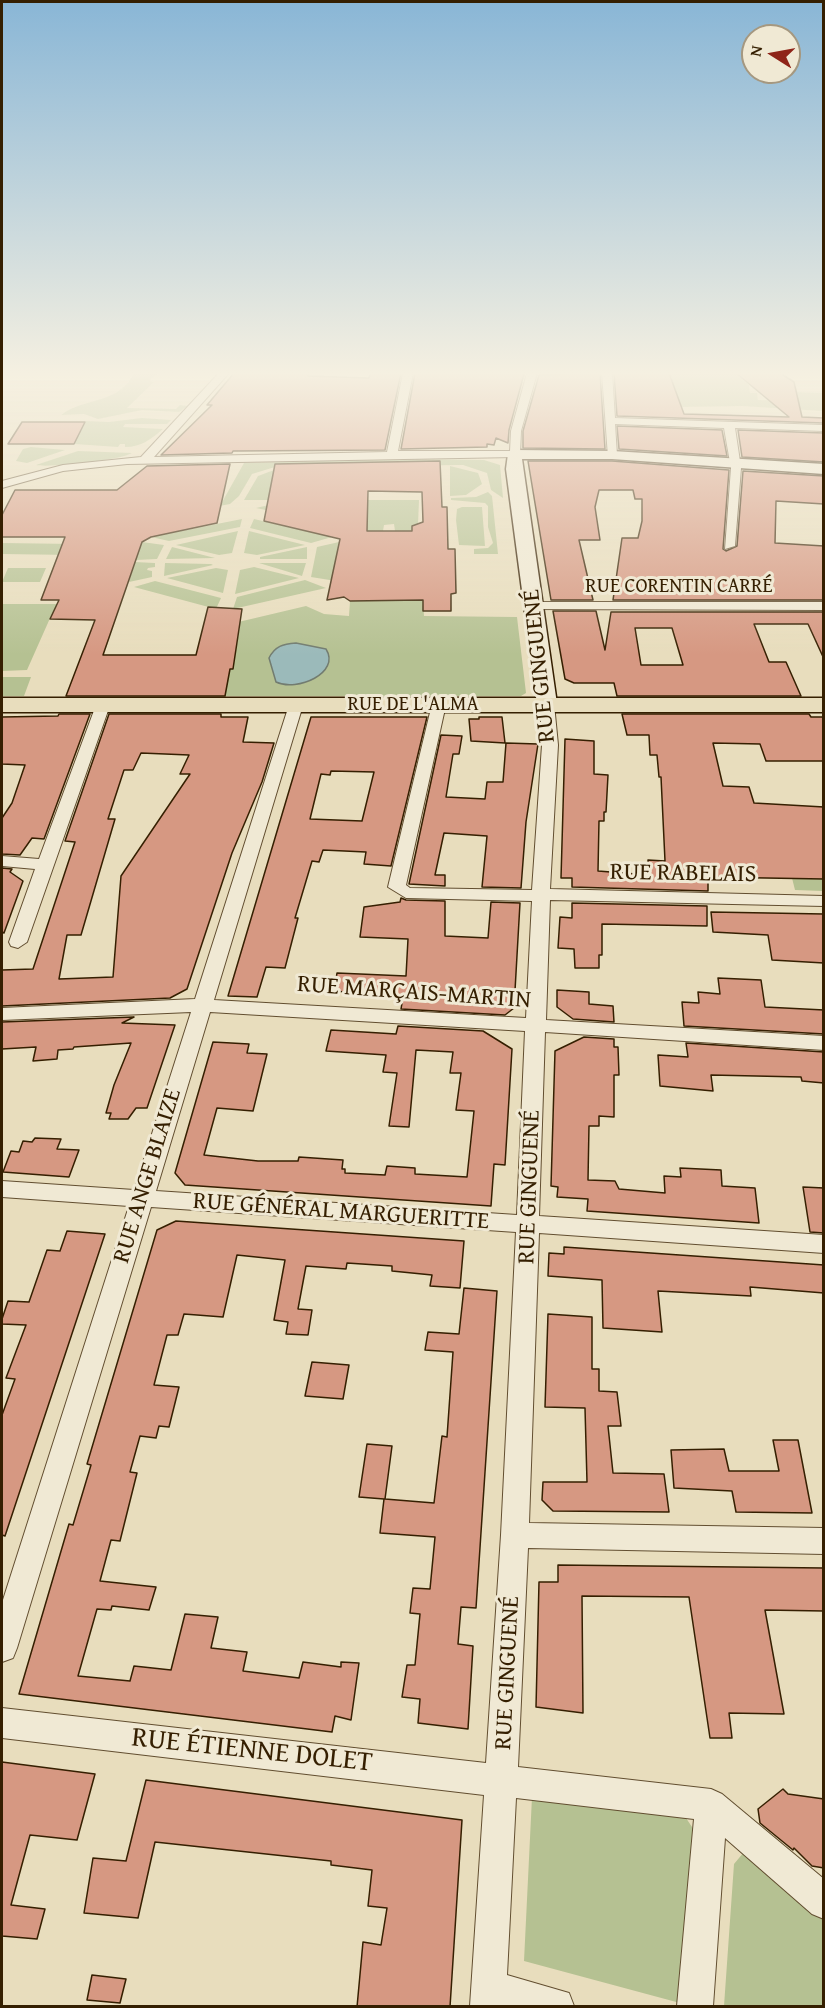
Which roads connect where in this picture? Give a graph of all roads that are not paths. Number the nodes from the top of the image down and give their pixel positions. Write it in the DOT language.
graph roads {
  1 [pos="83,467"];
  2 [pos="515,467"];
  3 [pos="736,467"];
  4 [pos="790,467"];
  5 [pos="824,469"];
  6 [pos="2,485"];
  7 [pos="729,546"];
  8 [pos="535,606"];
  9 [pos="824,606"];
  10 [pos="439,704"];
  11 [pos="547,704"];
  12 [pos="2,705"];
  13 [pos="103,705"];
  14 [pos="296,705"];
  15 [pos="824,705"];
  16 [pos="2,861"];
  17 [pos="46,865"];
  18 [pos="541,894"];
  19 [pos="824,901"];
  20 [pos="18,942"];
  21 [pos="201,1005"];
  22 [pos="2,1014"];
  23 [pos="537,1027"];
  24 [pos="824,1043"];
  25 [pos="2,1189"];
  26 [pos="141,1198"];
  27 [pos="528,1224"];
  28 [pos="824,1244"];
  29 [pos="515,1535"];
  30 [pos="824,1541"];
  31 [pos="2,1648"];
  32 [pos="2,1723"];
  33 [pos="502,1779"];
  34 [pos="711,1805"];
  35 [pos="824,1902"];
  36 [pos="489,1997"];
  37 [pos="556,2007"];
  38 [pos="695,2007"];
  1 -- 6 [label="street"];
  2 -- 8 [label="street, RUE GINGUENÉ"];
  3 -- 7 [label="street"];
  4 -- 5 [label="street"];
  8 -- 9 [label="street, RUE CORENTIN CARRÉ"];
  8 -- 11 [label="street, RUE GINGUENÉ"];
  10 -- 11 [label="main road, RUE DE L'ALMA"];
  10 -- 14 [label="main road, RUE DE L'ALMA"];
  10 -- 18 [label="street, RUE RABELAIS"];
  11 -- 15 [label="main road, RUE DE L'ALMA"];
  11 -- 18 [label="street, RUE GINGUENÉ"];
  12 -- 13 [label="main road, RUE DE L'ALMA"];
  13 -- 14 [label="main road, RUE DE L'ALMA"];
  13 -- 17 [label="street"];
  14 -- 21 [label="street, RUE ANGE BLAIZE"];
  16 -- 17 [label="street"];
  17 -- 20 [label="street"];
  18 -- 19 [label="street, RUE RABELAIS"];
  18 -- 23 [label="street, RUE GINGUENÉ"];
  21 -- 22 [label="street, RUE MARÇAIS-MARTIN"];
  21 -- 23 [label="street, RUE MARÇAIS-MARTIN"];
  21 -- 26 [label="street, RUE ANGE BLAIZE"];
  23 -- 24 [label="street, RUE MARÇAIS-MARTIN"];
  23 -- 27 [label="street, RUE GINGUENÉ"];
  25 -- 26 [label="street, RUE GÉNÉRAL MARGUERITTE"];
  26 -- 27 [label="street, RUE GÉNÉRAL MARGUERITTE"];
  26 -- 31 [label="street, RUE ANGE BLAIZE"];
  27 -- 28 [label="street, RUE GÉNÉRAL MARGUERITTE"];
  27 -- 29 [label="street, RUE GINGUENÉ"];
  29 -- 30 [label="street"];
  29 -- 33 [label="street, RUE GINGUENÉ"];
  32 -- 33 [label="street, RUE ÉTIENNE DOLET"];
  33 -- 34 [label="street, RUE ÉTIENNE DOLET"];
  33 -- 36 [label="street, RUE GINGUENÉ"];
  34 -- 35 [label="street"];
  34 -- 38 [label="street"];
  36 -- 37 [label="street"];
}
